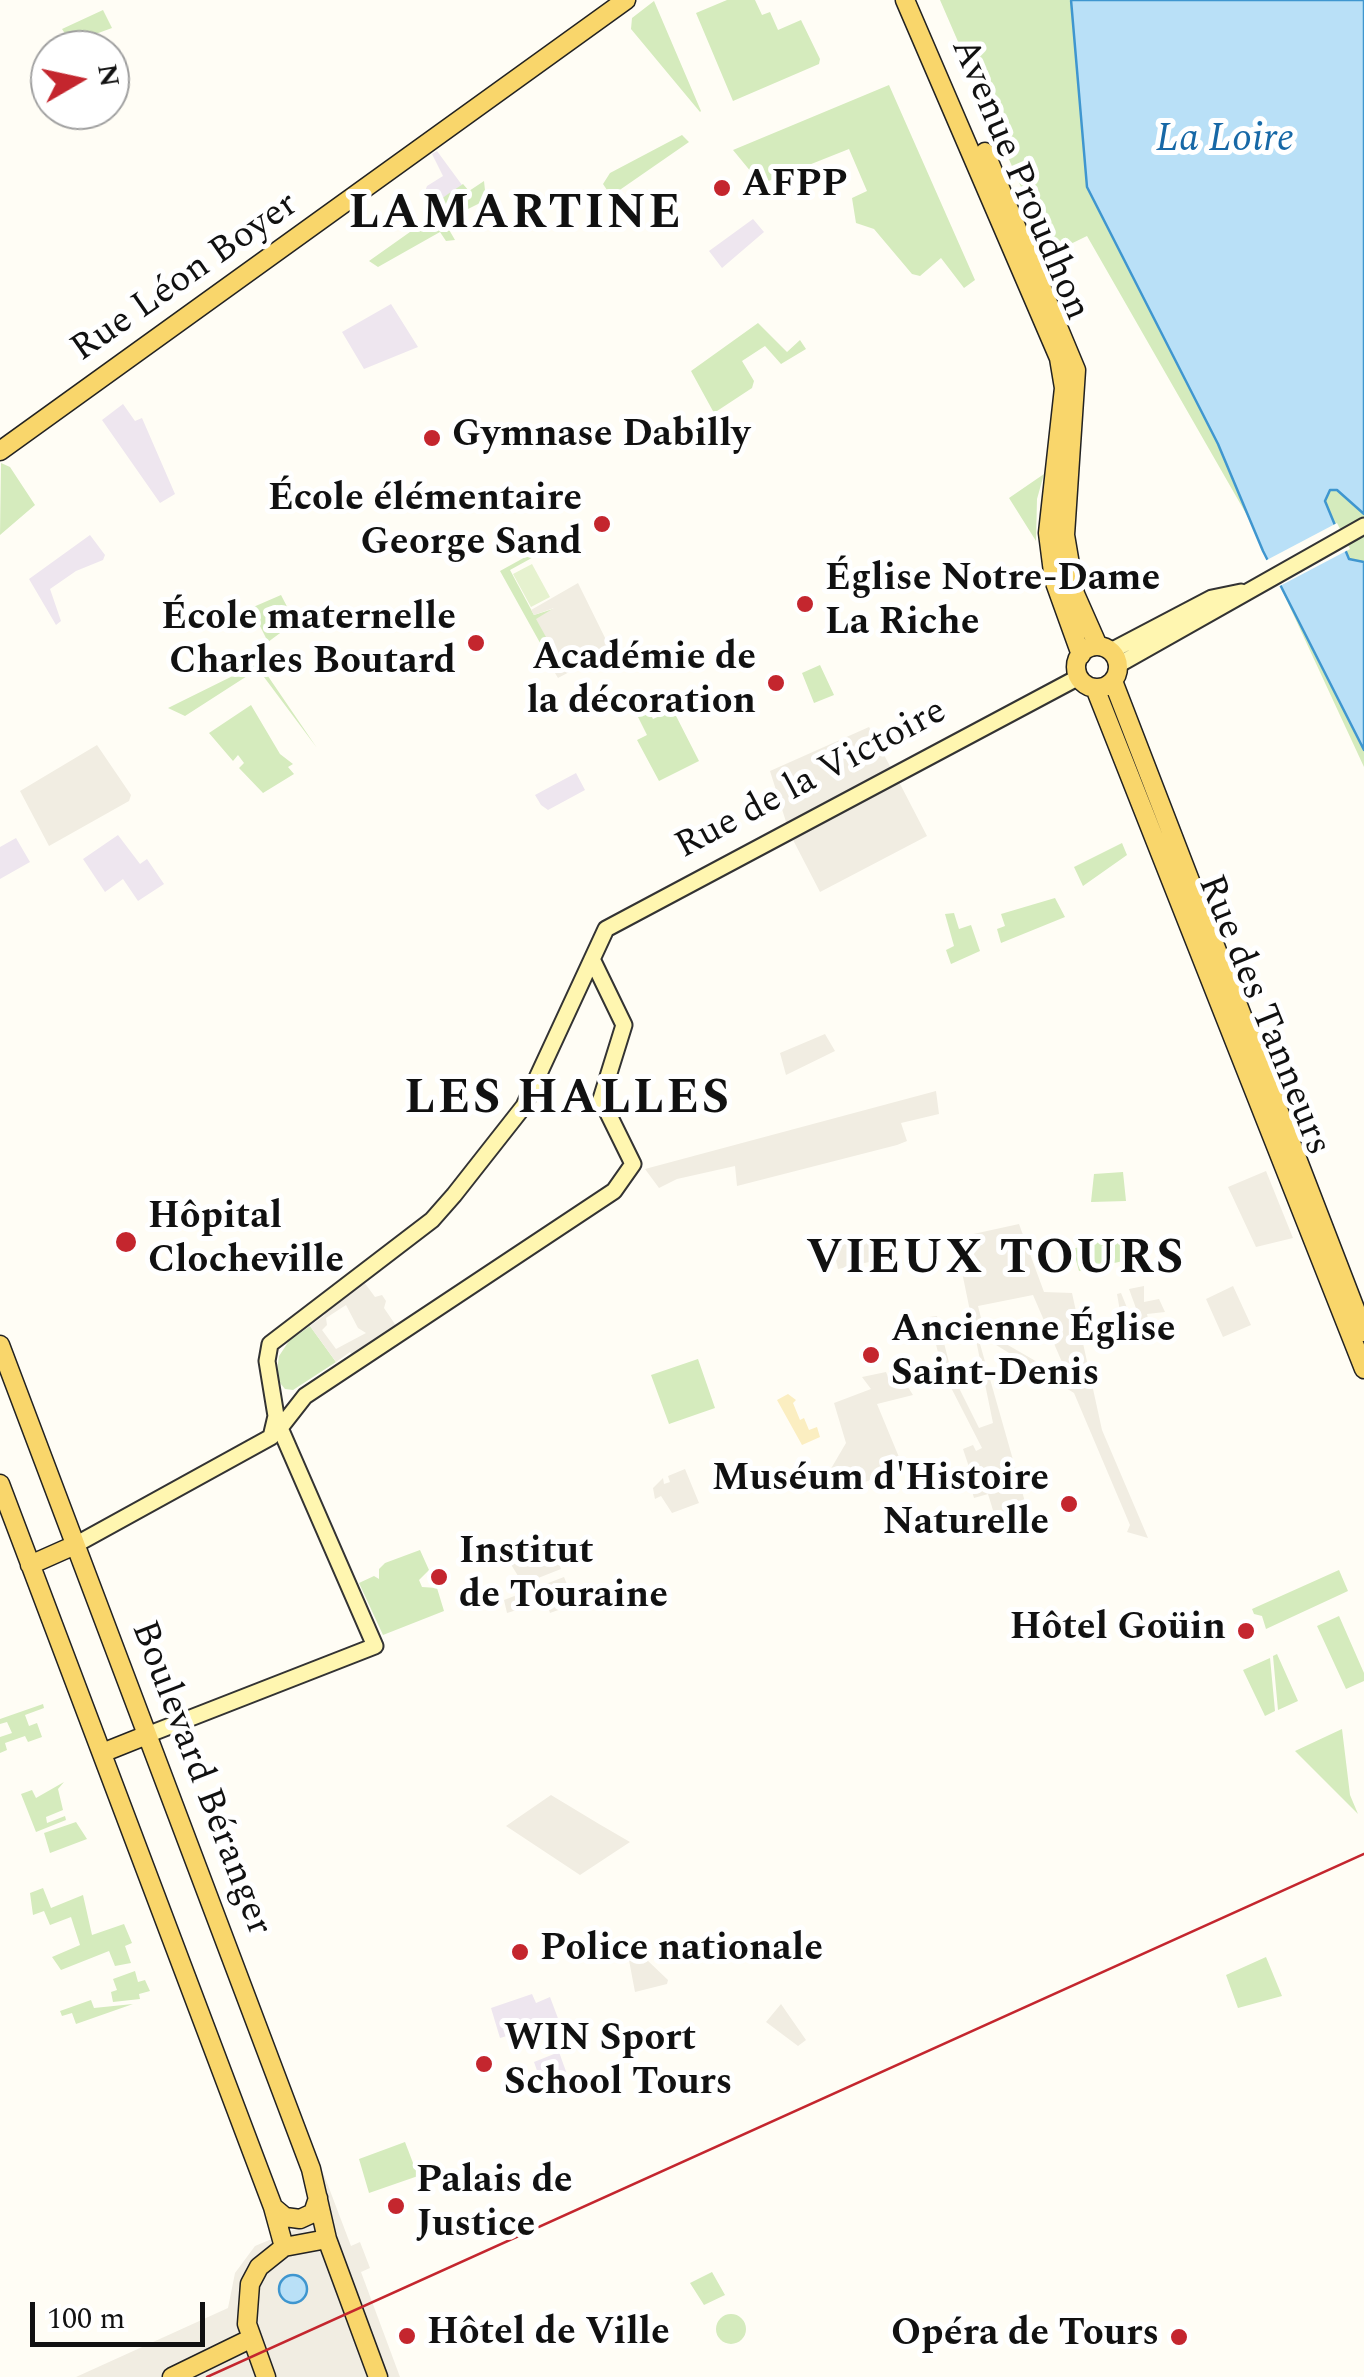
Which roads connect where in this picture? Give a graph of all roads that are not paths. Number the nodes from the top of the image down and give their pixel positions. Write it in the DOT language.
graph roads {
  1 [pos="626,0"];
  2 [pos="905,0"];
  3 [pos="917,0"];
  4 [pos="1071,387"];
  5 [pos="0,451"];
  6 [pos="1364,526"];
  7 [pos="1080,655"];
  8 [pos="1107,666"];
  9 [pos="1079,677"];
  10 [pos="592,959"];
  11 [pos="1364,1332"];
  12 [pos="0,1345"];
  13 [pos="1364,1369"];
  14 [pos="272,1386"];
  15 [pos="304,1396"];
  16 [pos="278,1428"];
  17 [pos="0,1484"];
  18 [pos="75,1545"];
  19 [pos="30,1565"];
  20 [pos="147,1735"];
  21 [pos="102,1753"];
  22 [pos="318,2197"];
  23 [pos="273,2207"];
  24 [pos="326,2239"];
  25 [pos="284,2247"];
  26 [pos="250,2339"];
  27 [pos="264,2376"];
  28 [pos="172,2377"];
  29 [pos="378,2377"];
  1 -- 5 [label="main road, Rue Léon Boyer"];
  2 -- 4 [label="main road, Avenue Proudhon"];
  3 -- 4 [label="main road, Avenue Proudhon"];
  4 -- 7 [label="main road"];
  4 -- 8 [label="main road, Rue des Tanneurs"];
  6 -- 8 [label="main road"];
  7 -- 8 [label="main road"];
  7 -- 9 [label="main road"];
  8 -- 9 [label="main road"];
  8 -- 11 [label="main road, Rue des Tanneurs"];
  8 -- 13 [label="main road, Rue des Tanneurs"];
  9 -- 10 [label="main road, Rue de la Victoire"];
  10 -- 14 [label="main road, Rue de la Victoire"];
  10 -- 15 [label="main road"];
  12 -- 18 [label="main road, Boulevard Béranger"];
  14 -- 15 [label="main road"];
  14 -- 16 [label="main road"];
  15 -- 16 [label="main road"];
  16 -- 18 [label="main road"];
  16 -- 20 [label="main road"];
  17 -- 19 [label="main road"];
  18 -- 19 [label="main road"];
  18 -- 20 [label="main road, Boulevard Béranger"];
  19 -- 21 [label="main road"];
  20 -- 21 [label="main road"];
  20 -- 22 [label="main road, Boulevard Béranger"];
  21 -- 23 [label="main road"];
  22 -- 23 [label="main road"];
  22 -- 24 [label="main road, Boulevard Béranger"];
  23 -- 25 [label="main road"];
  24 -- 25 [label="main road"];
  24 -- 29 [label="main road, Boulevard Béranger"];
  25 -- 26 [label="main road"];
  26 -- 27 [label="main road"];
  26 -- 28 [label="main road"];
}
